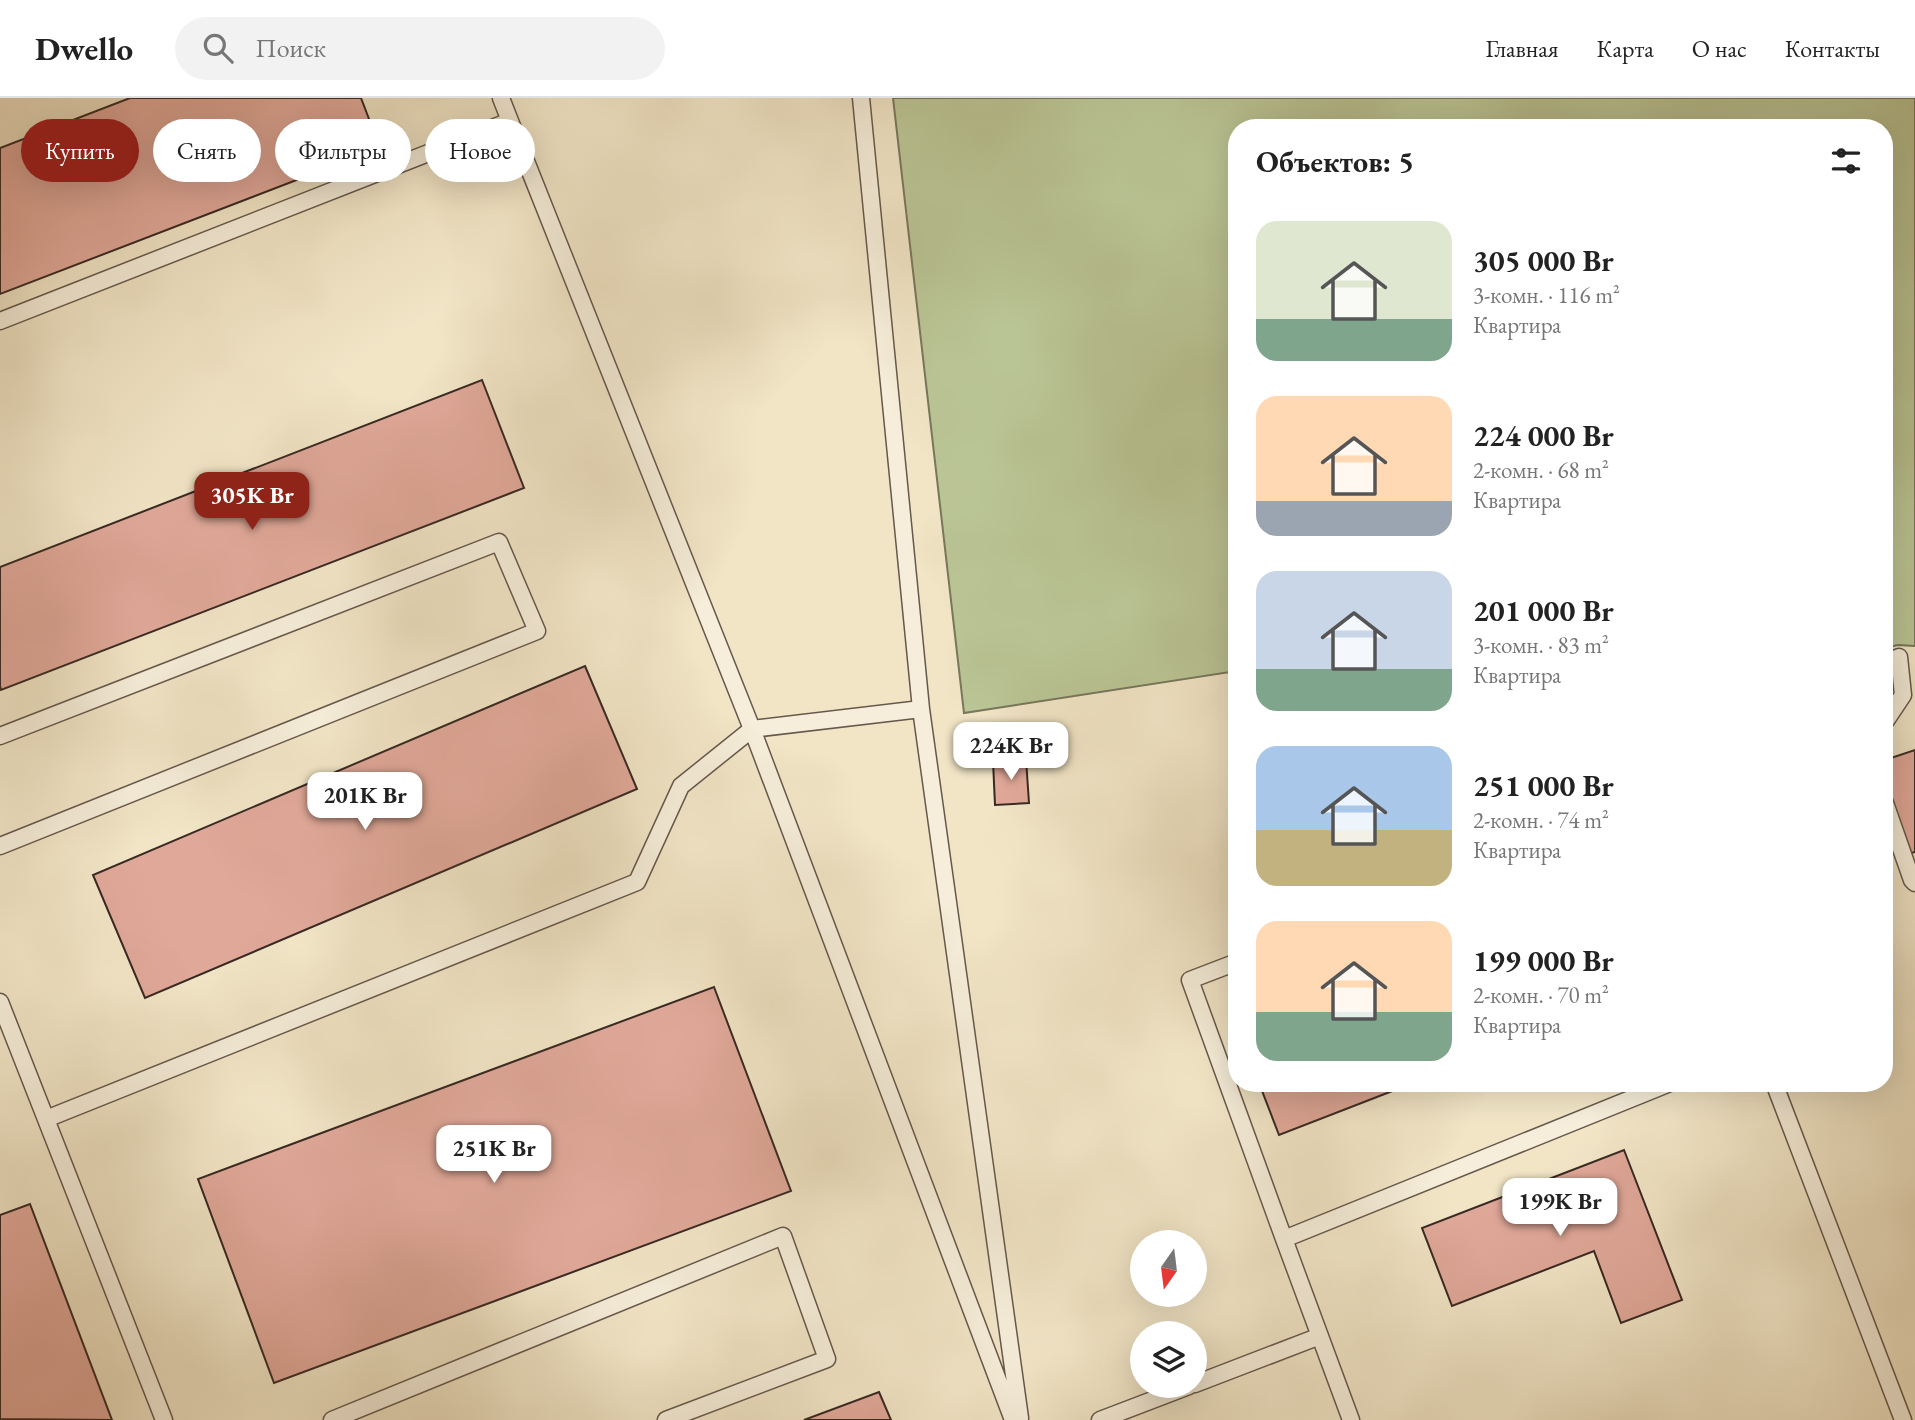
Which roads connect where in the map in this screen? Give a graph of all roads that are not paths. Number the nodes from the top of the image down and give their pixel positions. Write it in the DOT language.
graph roads {
  1 [pos="501,98"];
  2 [pos="861,98"];
  3 [pos="509,119"];
  4 [pos="425,154"];
  5 [pos="534,182"];
  6 [pos="0,321"];
  7 [pos="1893,660"];
  8 [pos="921,709"];
  9 [pos="1893,710"];
  10 [pos="752,729"];
  11 [pos="0,736"];
  12 [pos="1893,824"];
  13 [pos="0,846"];
  14 [pos="1914,880"];
  15 [pos="1228,965"];
  16 [pos="0,1002"];
  17 [pos="1228,1085"];
  18 [pos="1231,1092"];
  19 [pos="1648,1092"];
  20 [pos="1777,1092"];
  21 [pos="46,1119"];
  22 [pos="1284,1239"];
  23 [pos="1320,1336"];
  24 [pos="1207,1379"];
  25 [pos="1158,1398"];
  26 [pos="164,1420"];
  27 [pos="332,1420"];
  28 [pos="666,1420"];
  29 [pos="1013,1420"];
  30 [pos="1020,1420"];
  31 [pos="1100,1420"];
  32 [pos="1352,1420"];
  33 [pos="1903,1420"];
  1 -- 3 [label="lane"];
  2 -- 8 [label="lane"];
  4 -- 6 [label="lane"];
  5 -- 10 [label="lane"];
  7 -- 9 [label="lane"];
  8 -- 10 [label="lane"];
  8 -- 30 [label="lane"];
  10 -- 21 [label="lane"];
  10 -- 29 [label="lane"];
  11 -- 13 [label="lane"];
  12 -- 14 [label="lane"];
  15 -- 17 [label="lane"];
  16 -- 21 [label="lane"];
  18 -- 22 [label="lane"];
  19 -- 22 [label="lane"];
  20 -- 33 [label="lane"];
  21 -- 26 [label="lane"];
  22 -- 23 [label="lane"];
  23 -- 24 [label="lane"];
  23 -- 32 [label="lane"];
  25 -- 31 [label="lane"];
  27 -- 28 [label="lane"];
}
